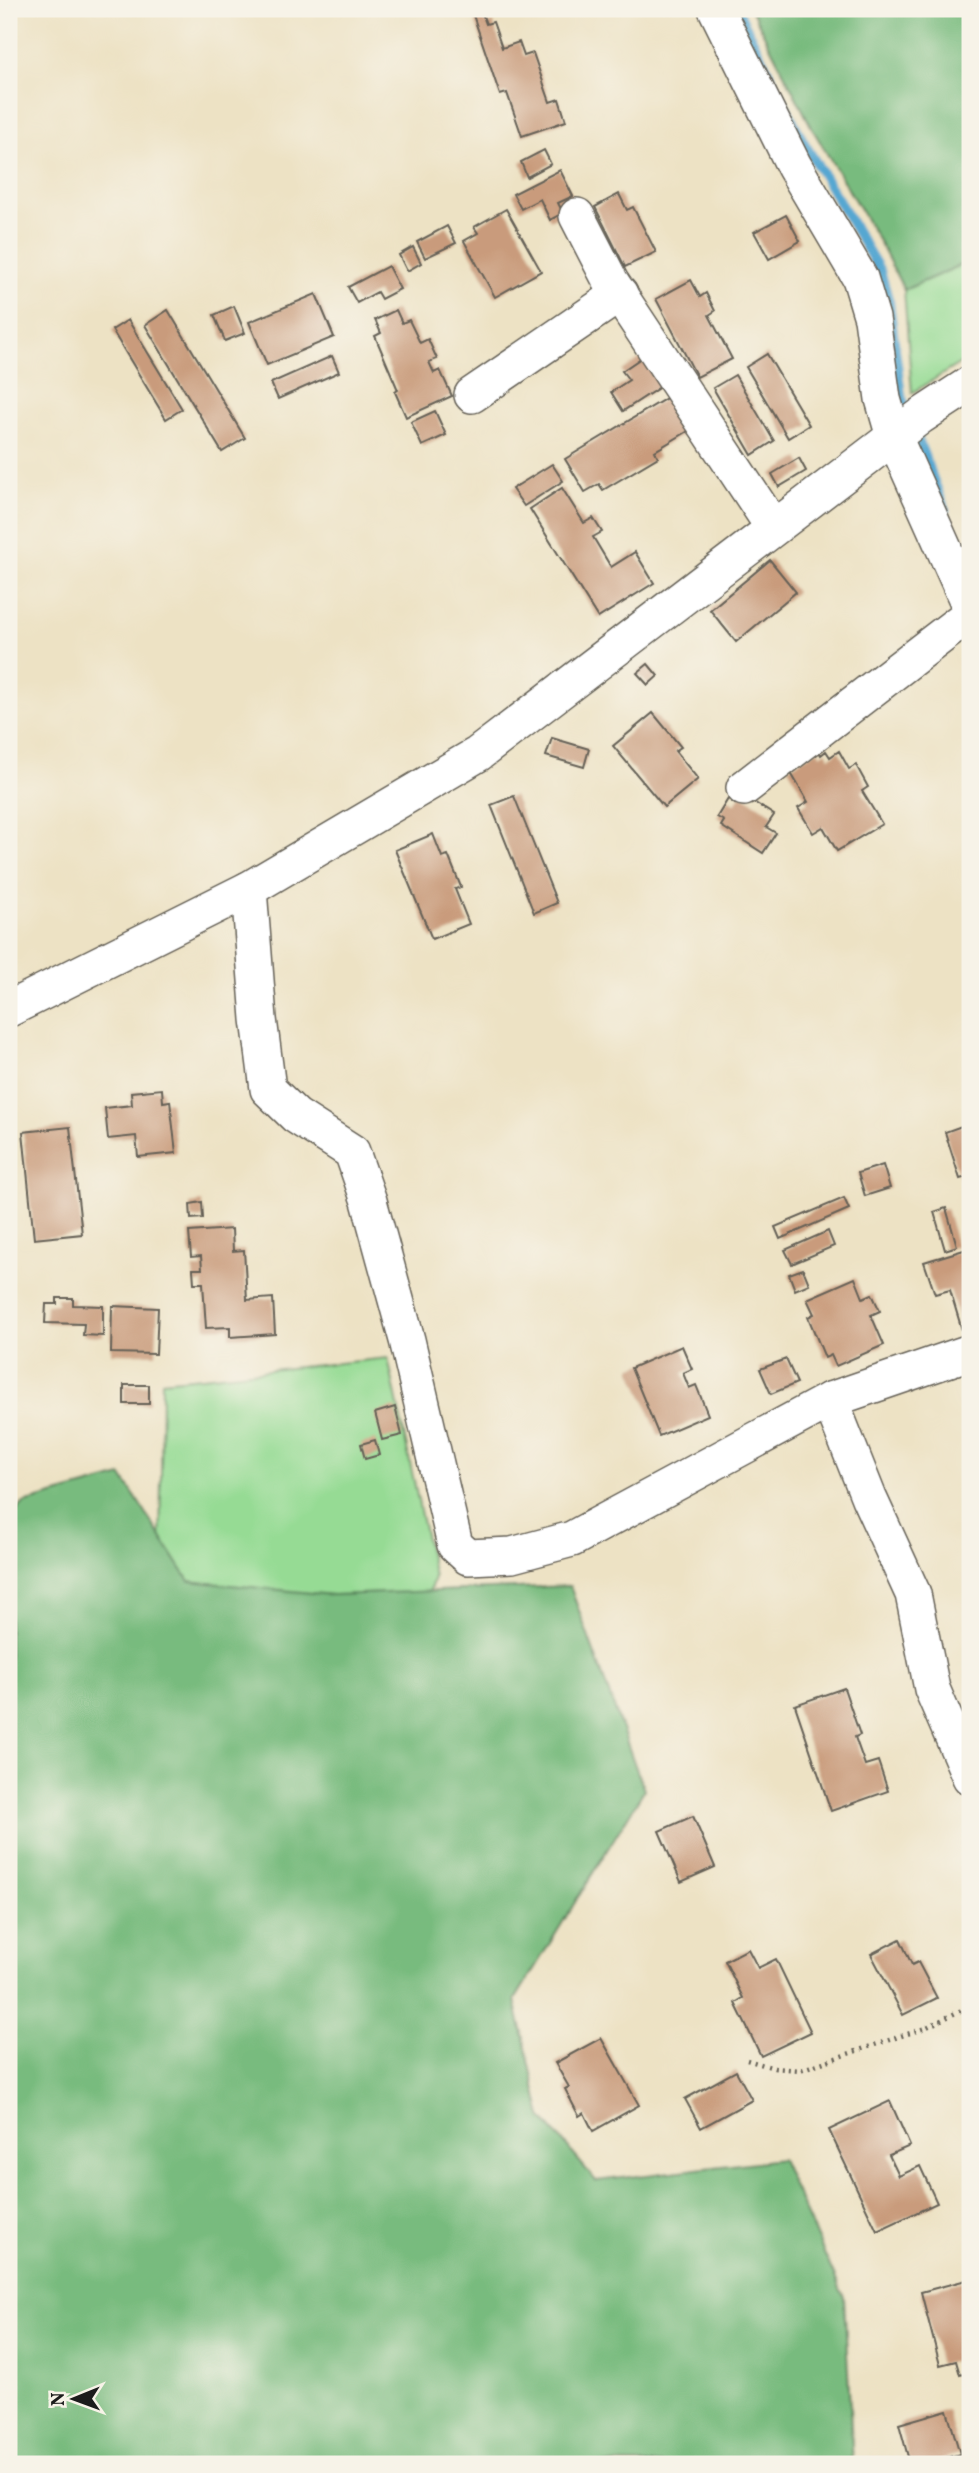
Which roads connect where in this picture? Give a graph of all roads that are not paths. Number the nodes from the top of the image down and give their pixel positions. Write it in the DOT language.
graph roads {
  1 [pos="716,9"];
  2 [pos="577,216"];
  3 [pos="620,294"];
  4 [pos="970,384"];
  5 [pos="472,395"];
  6 [pos="894,438"];
  7 [pos="774,527"];
  8 [pos="970,607"];
  9 [pos="970,614"];
  10 [pos="744,789"];
  11 [pos="249,889"];
  12 [pos="9,1009"];
  13 [pos="970,1352"];
  14 [pos="830,1400"];
  15 [pos="970,1777"];
  1 -- 6 [label="street"];
  2 -- 3 [label="street"];
  3 -- 5 [label="street"];
  3 -- 7 [label="street"];
  4 -- 6 [label="street"];
  6 -- 7 [label="street"];
  6 -- 8 [label="street"];
  7 -- 11 [label="street"];
  9 -- 10 [label="street"];
  11 -- 12 [label="street"];
  11 -- 14 [label="street"];
  13 -- 14 [label="street"];
  14 -- 15 [label="street"];
}
